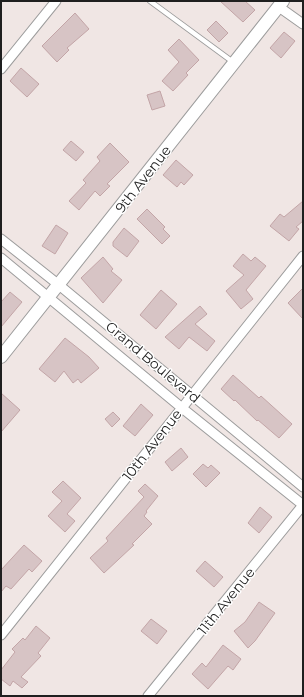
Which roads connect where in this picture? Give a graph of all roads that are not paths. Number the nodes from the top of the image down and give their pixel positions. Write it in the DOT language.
graph roads {
  1 [pos="56,1"];
  2 [pos="150,1"];
  3 [pos="281,4"];
  4 [pos="303,24"];
  5 [pos="234,63"];
  6 [pos="1,69"];
  7 [pos="1,239"];
  8 [pos="303,256"];
  9 [pos="1,258"];
  10 [pos="59,285"];
  11 [pos="50,297"];
  12 [pos="1,357"];
  13 [pos="192,395"];
  14 [pos="182,408"];
  15 [pos="303,487"];
  16 [pos="303,505"];
  17 [pos="1,635"];
  18 [pos="148,696"];
  1 -- 6 [label="street"];
  2 -- 5 [label="lane"];
  3 -- 4 [label="street"];
  3 -- 5 [label="street, 9th Avenue"];
  5 -- 10 [label="street, 9th Avenue"];
  7 -- 10 [label="street, Grand Boulevard"];
  8 -- 13 [label="street, 10th Avenue"];
  9 -- 11 [label="street, Grand Boulevard"];
  10 -- 11 [label="street, 9th Avenue"];
  10 -- 13 [label="street, Grand Boulevard"];
  11 -- 12 [label="street, 9th Avenue"];
  11 -- 14 [label="street, Grand Boulevard"];
  13 -- 14 [label="street, 10th Avenue"];
  13 -- 15 [label="street, Grand Boulevard"];
  14 -- 16 [label="street, Grand Boulevard"];
  14 -- 17 [label="street, 10th Avenue"];
  16 -- 18 [label="street, 11th Avenue"];
}
